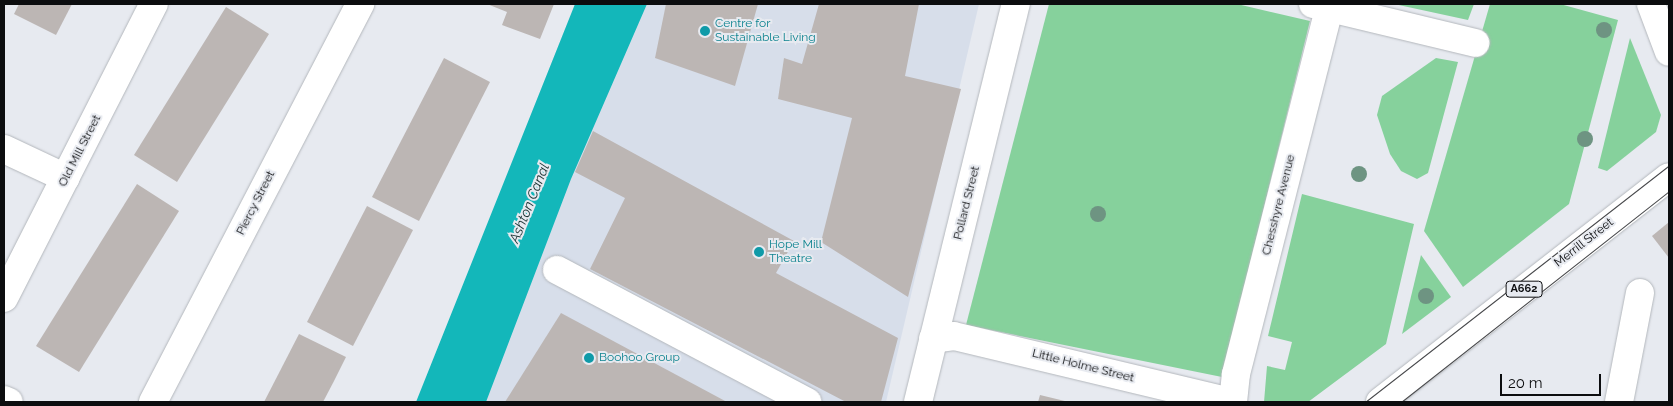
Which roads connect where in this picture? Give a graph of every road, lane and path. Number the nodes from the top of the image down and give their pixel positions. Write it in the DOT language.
graph roads {
  1 [pos="154,4"];
  2 [pos="360,4"];
  3 [pos="1016,4"];
  4 [pos="1651,4"];
  5 [pos="1320,6"];
  6 [pos="1475,43"];
  7 [pos="1669,52"];
  8 [pos="4,149"];
  9 [pos="1669,177"];
  10 [pos="66,178"];
  11 [pos="557,270"];
  12 [pos="1640,293"];
  13 [pos="4,298"];
  14 [pos="933,340"];
  15 [pos="4,400"];
  16 [pos="9,402"];
  17 [pos="153,402"];
  18 [pos="807,402"];
  19 [pos="918,402"];
  20 [pos="1232,402"];
  21 [pos="1380,402"];
  22 [pos="1619,402"];
  1 -- 10 [label="street, Old Mill Street"];
  2 -- 17 [label="street, Piercy Street"];
  3 -- 14 [label="street, Pollard Street"];
  4 -- 7 [label="street"];
  5 -- 6 [label="street"];
  5 -- 20 [label="street, Chesshyre Avenue"];
  8 -- 10 [label="street"];
  9 -- 21 [label="street, Merrill Street / A662"];
  10 -- 13 [label="street, Old Mill Street"];
  11 -- 18 [label="street"];
  12 -- 22 [label="street"];
  14 -- 19 [label="street, Pollard Street"];
  14 -- 20 [label="street, Little Holme Street"];
  15 -- 16 [label="street"];
}
